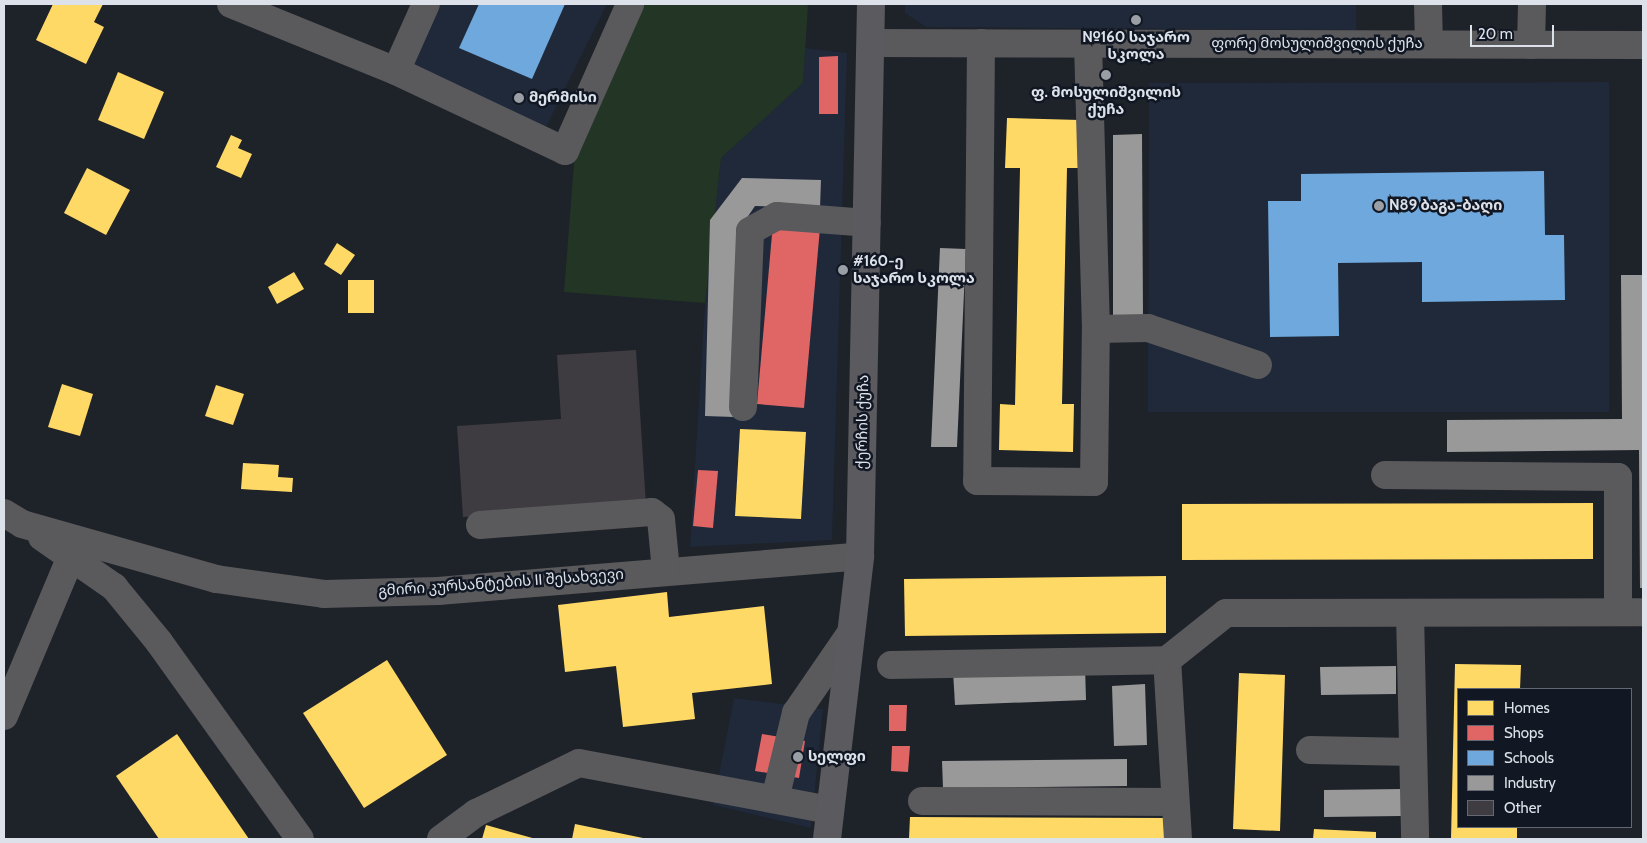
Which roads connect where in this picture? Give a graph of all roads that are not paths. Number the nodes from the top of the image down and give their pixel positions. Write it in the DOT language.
graph roads {
  1 [pos="231,4"];
  2 [pos="426,4"];
  3 [pos="630,4"];
  4 [pos="1428,4"];
  5 [pos="1532,4"];
  6 [pos="867,6"];
  7 [pos="871,43"];
  8 [pos="981,43"];
  9 [pos="1088,43"];
  10 [pos="1429,44"];
  11 [pos="1531,45"];
  12 [pos="1643,45"];
  13 [pos="396,72"];
  14 [pos="867,224"];
  15 [pos="1096,330"];
  16 [pos="1258,365"];
  17 [pos="743,408"];
  18 [pos="1385,476"];
  19 [pos="13,518"];
  20 [pos="480,524"];
  21 [pos="860,556"];
  22 [pos="71,557"];
  23 [pos="666,571"];
  24 [pos="1630,612"];
  25 [pos="1410,613"];
  26 [pos="850,634"];
  27 [pos="1167,660"];
  28 [pos="891,664"];
  29 [pos="4,716"];
  30 [pos="1310,750"];
  31 [pos="1413,752"];
  32 [pos="775,799"];
  33 [pos="922,801"];
  34 [pos="1175,802"];
  35 [pos="830,810"];
  36 [pos="300,839"];
  37 [pos="441,839"];
  38 [pos="827,839"];
  39 [pos="1178,839"];
  40 [pos="1414,839"];
  1 -- 13 [label="street"];
  2 -- 13 [label="street"];
  3 -- 13 [label="street"];
  4 -- 10 [label="street"];
  5 -- 11 [label="street"];
  6 -- 7 [label="main road, ქერჩის ქუჩა"];
  7 -- 8 [label="street, ფორე მოსულიშვილის ქუჩა"];
  7 -- 14 [label="main road, ქერჩის ქუჩა"];
  8 -- 9 [label="street, ფორე მოსულიშვილის ქუჩა"];
  8 -- 15 [label="street"];
  9 -- 10 [label="street, ფორე მოსულიშვილის ქუჩა"];
  9 -- 15 [label="street"];
  10 -- 11 [label="street, ფორე მოსულიშვილის ქუჩა"];
  11 -- 12 [label="street, ფორე მოსულიშვილის ქუჩა"];
  14 -- 17 [label="street"];
  14 -- 21 [label="main road, ქერჩის ქუჩა"];
  15 -- 16 [label="street"];
  18 -- 24 [label="street"];
  19 -- 22 [label="street"];
  19 -- 23 [label="street, გმირი კურსანტების II შესახვევი"];
  20 -- 23 [label="street"];
  21 -- 23 [label="street, გმირი კურსანტების II შესახვევი"];
  21 -- 26 [label="main road, ქერჩის ქუჩა"];
  22 -- 29 [label="street"];
  22 -- 36 [label="street"];
  24 -- 25 [label="street"];
  25 -- 27 [label="street"];
  25 -- 31 [label="street"];
  26 -- 32 [label="street"];
  26 -- 35 [label="main road, ქერჩის ქუჩა"];
  27 -- 28 [label="street"];
  27 -- 34 [label="street"];
  30 -- 31 [label="street"];
  31 -- 40 [label="street"];
  32 -- 35 [label="street"];
  32 -- 37 [label="street"];
  33 -- 34 [label="street"];
  34 -- 39 [label="street"];
  35 -- 38 [label="main road, ქერჩის ქუჩა"];
}
